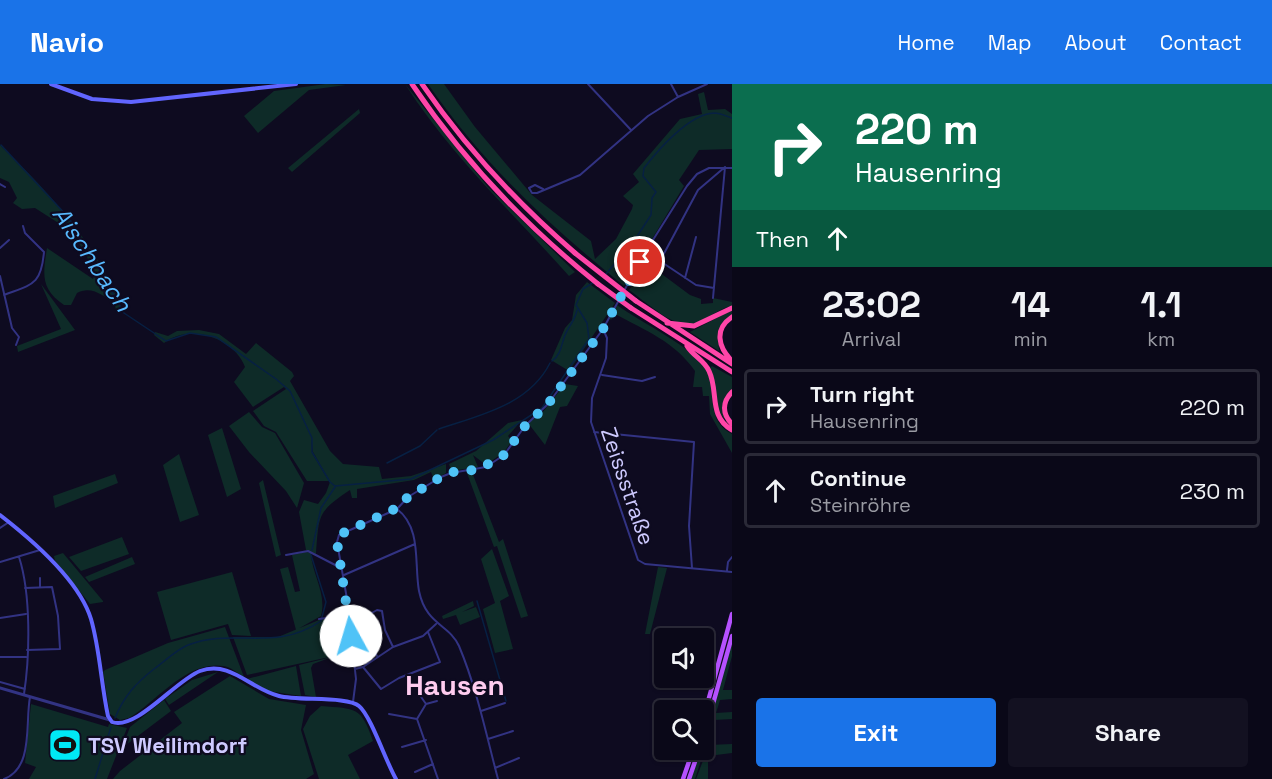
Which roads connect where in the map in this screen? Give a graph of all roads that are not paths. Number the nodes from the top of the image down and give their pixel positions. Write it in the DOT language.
graph roads {
  1 [pos="51,84"];
  2 [pos="296,84"];
  3 [pos="412,84"];
  4 [pos="423,84"];
  5 [pos="588,84"];
  6 [pos="671,84"];
  7 [pos="706,84"];
  8 [pos="678,97"];
  9 [pos="631,130"];
  10 [pos="725,167"];
  11 [pos="732,168"];
  12 [pos="0,184"];
  13 [pos="5,187"];
  14 [pos="543,189"];
  15 [pos="23,226"];
  16 [pos="696,237"];
  17 [pos="9,240"];
  18 [pos="0,248"];
  19 [pos="0,276"];
  20 [pos="685,278"];
  21 [pos="714,288"];
  22 [pos="4,295"];
  23 [pos="713,298"];
  24 [pos="732,308"];
  25 [pos="732,316"];
  26 [pos="667,323"];
  27 [pos="603,329"];
  28 [pos="16,345"];
  29 [pos="686,345"];
  30 [pos="731,360"];
  31 [pos="732,372"];
  32 [pos="601,375"];
  33 [pos="655,377"];
  34 [pos="732,392"];
  35 [pos="732,424"];
  36 [pos="732,430"];
  37 [pos="593,432"];
  38 [pos="397,508"];
  39 [pos="0,515"];
  40 [pos="9,522"];
  41 [pos="0,528"];
  42 [pos="416,544"];
  43 [pos="42,549"];
  44 [pos="286,555"];
  45 [pos="19,557"];
  46 [pos="732,557"];
  47 [pos="0,562"];
  48 [pos="342,568"];
  49 [pos="692,568"];
  50 [pos="730,571"];
  51 [pos="344,575"];
  52 [pos="40,578"];
  53 [pos="40,587"];
  54 [pos="25,588"];
  55 [pos="26,614"];
  56 [pos="732,614"];
  57 [pos="349,615"];
  58 [pos="0,618"];
  59 [pos="322,618"];
  60 [pos="436,624"];
  61 [pos="429,632"];
  62 [pos="732,636"];
  63 [pos="393,647"];
  64 [pos="27,650"];
  65 [pos="377,656"];
  66 [pos="0,657"];
  67 [pos="26,657"];
  68 [pos="363,667"];
  69 [pos="355,669"];
  70 [pos="0,682"];
  71 [pos="0,688"];
  72 [pos="25,689"];
  73 [pos="419,694"];
  74 [pos="24,695"];
  75 [pos="30,697"];
  76 [pos="708,700"];
  77 [pos="714,700"];
  78 [pos="437,701"];
  79 [pos="353,702"];
  80 [pos="505,703"];
  81 [pos="426,704"];
  82 [pos="481,711"];
  83 [pos="389,714"];
  84 [pos="417,719"];
  85 [pos="110,720"];
  86 [pos="513,731"];
  87 [pos="488,739"];
  88 [pos="426,740"];
  89 [pos="402,747"];
  90 [pos="519,758"];
  91 [pos="689,760"];
  92 [pos="696,760"];
  93 [pos="433,764"];
  94 [pos="495,768"];
  95 [pos="415,772"];
  96 [pos="4,779"];
  97 [pos="396,779"];
  98 [pos="438,779"];
  99 [pos="498,779"];
  100 [pos="682,779"];
  101 [pos="689,779"];
  1 -- 2 [label="main road"];
  3 -- 29 [label="highway, bridge"];
  4 -- 26 [label="highway, bridge"];
  5 -- 9 [label="street"];
  6 -- 8 [label="street"];
  7 -- 8 [label="street"];
  8 -- 9 [label="street"];
  9 -- 14 [label="street"];
  10 -- 11 [label="street"];
  10 -- 20 [label="street"];
  10 -- 21 [label="street"];
  10 -- 27 [label="street"];
  12 -- 13 [label="street"];
  15 -- 22 [label="street"];
  16 -- 20 [label="street"];
  17 -- 18 [label="street"];
  19 -- 22 [label="street"];
  20 -- 21 [label="street"];
  21 -- 23 [label="street"];
  22 -- 28 [label="street"];
  24 -- 26 [label="highway"];
  25 -- 30 [label="highway"];
  26 -- 30 [label="highway"];
  27 -- 32 [label="street, Zeissstraße"];
  27 -- 38 [label="street"];
  29 -- 31 [label="highway"];
  29 -- 36 [label="highway"];
  32 -- 33 [label="street"];
  32 -- 37 [label="street, Zeissstraße"];
  34 -- 35 [label="highway"];
  37 -- 49 [label="street, Zeissstraße"];
  37 -- 49 [label="street"];
  38 -- 42 [label="street"];
  38 -- 48 [label="street"];
  39 -- 40 [label="main road"];
  40 -- 41 [label="street"];
  40 -- 43 [label="main road"];
  42 -- 51 [label="street"];
  42 -- 60 [label="street"];
  43 -- 45 [label="street"];
  43 -- 85 [label="main road"];
  44 -- 48 [label="street"];
  45 -- 47 [label="street"];
  45 -- 54 [label="street"];
  46 -- 50 [label="street"];
  48 -- 51 [label="street"];
  49 -- 50 [label="street, Zeissstraße"];
  51 -- 57 [label="street"];
  52 -- 53 [label="street"];
  53 -- 54 [label="street"];
  53 -- 64 [label="street"];
  54 -- 55 [label="street"];
  55 -- 58 [label="street"];
  55 -- 64 [label="street"];
  56 -- 76 [label="main road"];
  57 -- 59 [label="street"];
  57 -- 69 [label="street"];
  60 -- 61 [label="street"];
  60 -- 82 [label="street"];
  61 -- 63 [label="street"];
  61 -- 68 [label="street"];
  62 -- 77 [label="main road"];
  63 -- 65 [label="street"];
  63 -- 65 [label="street"];
  64 -- 67 [label="street"];
  65 -- 68 [label="street"];
  66 -- 67 [label="street"];
  67 -- 72 [label="street"];
  68 -- 69 [label="street"];
  69 -- 79 [label="street"];
  70 -- 72 [label="street"];
  71 -- 74 [label="street"];
  72 -- 74 [label="street"];
  73 -- 81 [label="street"];
  74 -- 75 [label="street"];
  75 -- 85 [label="street"];
  75 -- 96 [label="street"];
  78 -- 81 [label="street"];
  79 -- 85 [label="main road"];
  79 -- 97 [label="main road"];
  80 -- 82 [label="street"];
  81 -- 84 [label="street"];
  82 -- 87 [label="street"];
  83 -- 84 [label="street"];
  84 -- 88 [label="street"];
  86 -- 87 [label="street"];
  87 -- 94 [label="street"];
  88 -- 89 [label="street"];
  88 -- 93 [label="street"];
  90 -- 94 [label="street"];
  91 -- 100 [label="main road"];
  92 -- 101 [label="main road"];
  93 -- 95 [label="street"];
  93 -- 98 [label="street"];
  94 -- 99 [label="street"];
}
